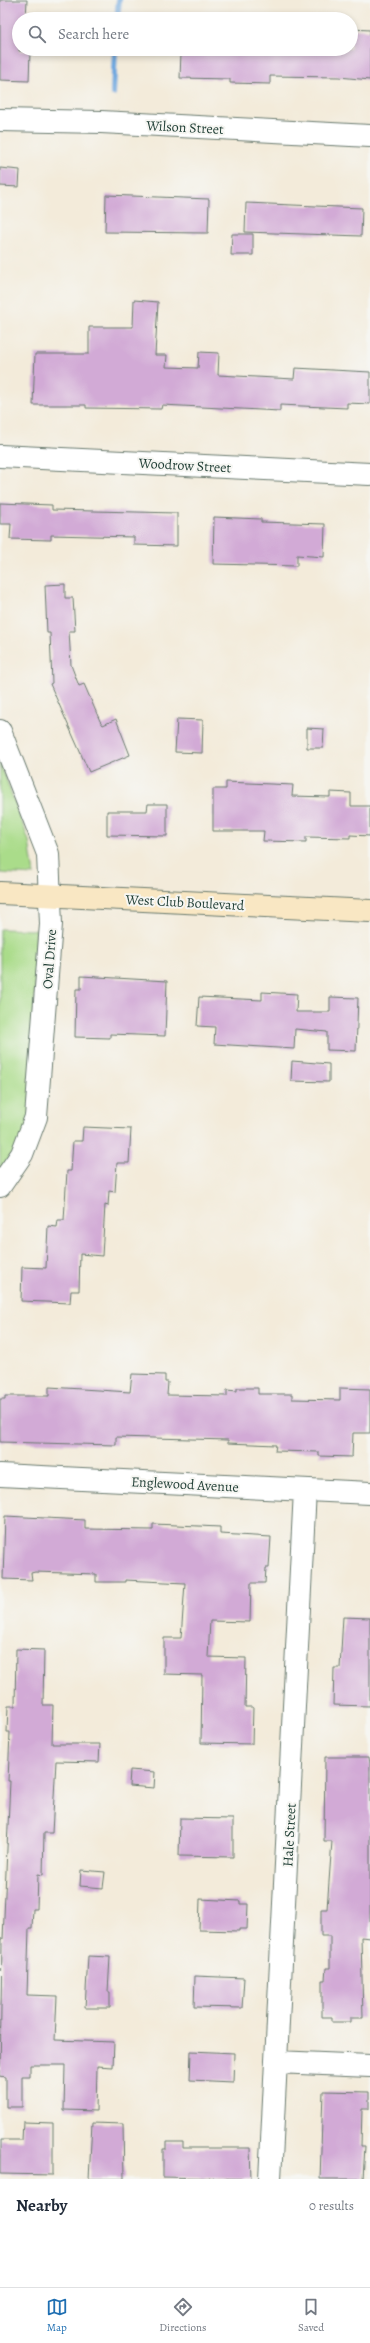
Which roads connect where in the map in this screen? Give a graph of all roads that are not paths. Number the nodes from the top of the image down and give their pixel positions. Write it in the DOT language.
graph roads {
  1 [pos="0,120"];
  2 [pos="370,136"];
  3 [pos="0,456"];
  4 [pos="370,474"];
  5 [pos="0,731"];
  6 [pos="0,893"];
  7 [pos="51,896"];
  8 [pos="370,911"];
  9 [pos="0,1186"];
  10 [pos="0,1475"];
  11 [pos="305,1490"];
  12 [pos="370,1493"];
  13 [pos="276,2062"];
  14 [pos="370,2066"];
  15 [pos="270,2179"];
  1 -- 2 [label="street, Wilson Street"];
  3 -- 4 [label="street, Woodrow Street"];
  5 -- 7 [label="street, Oval Drive"];
  6 -- 7 [label="street, West Club Boulevard"];
  7 -- 8 [label="street, West Club Boulevard"];
  7 -- 9 [label="street, Oval Drive"];
  10 -- 11 [label="street, Englewood Avenue"];
  11 -- 12 [label="street, Englewood Avenue"];
  11 -- 13 [label="street, Hale Street"];
  13 -- 14 [label="street"];
  13 -- 15 [label="street, Hale Street"];
}
